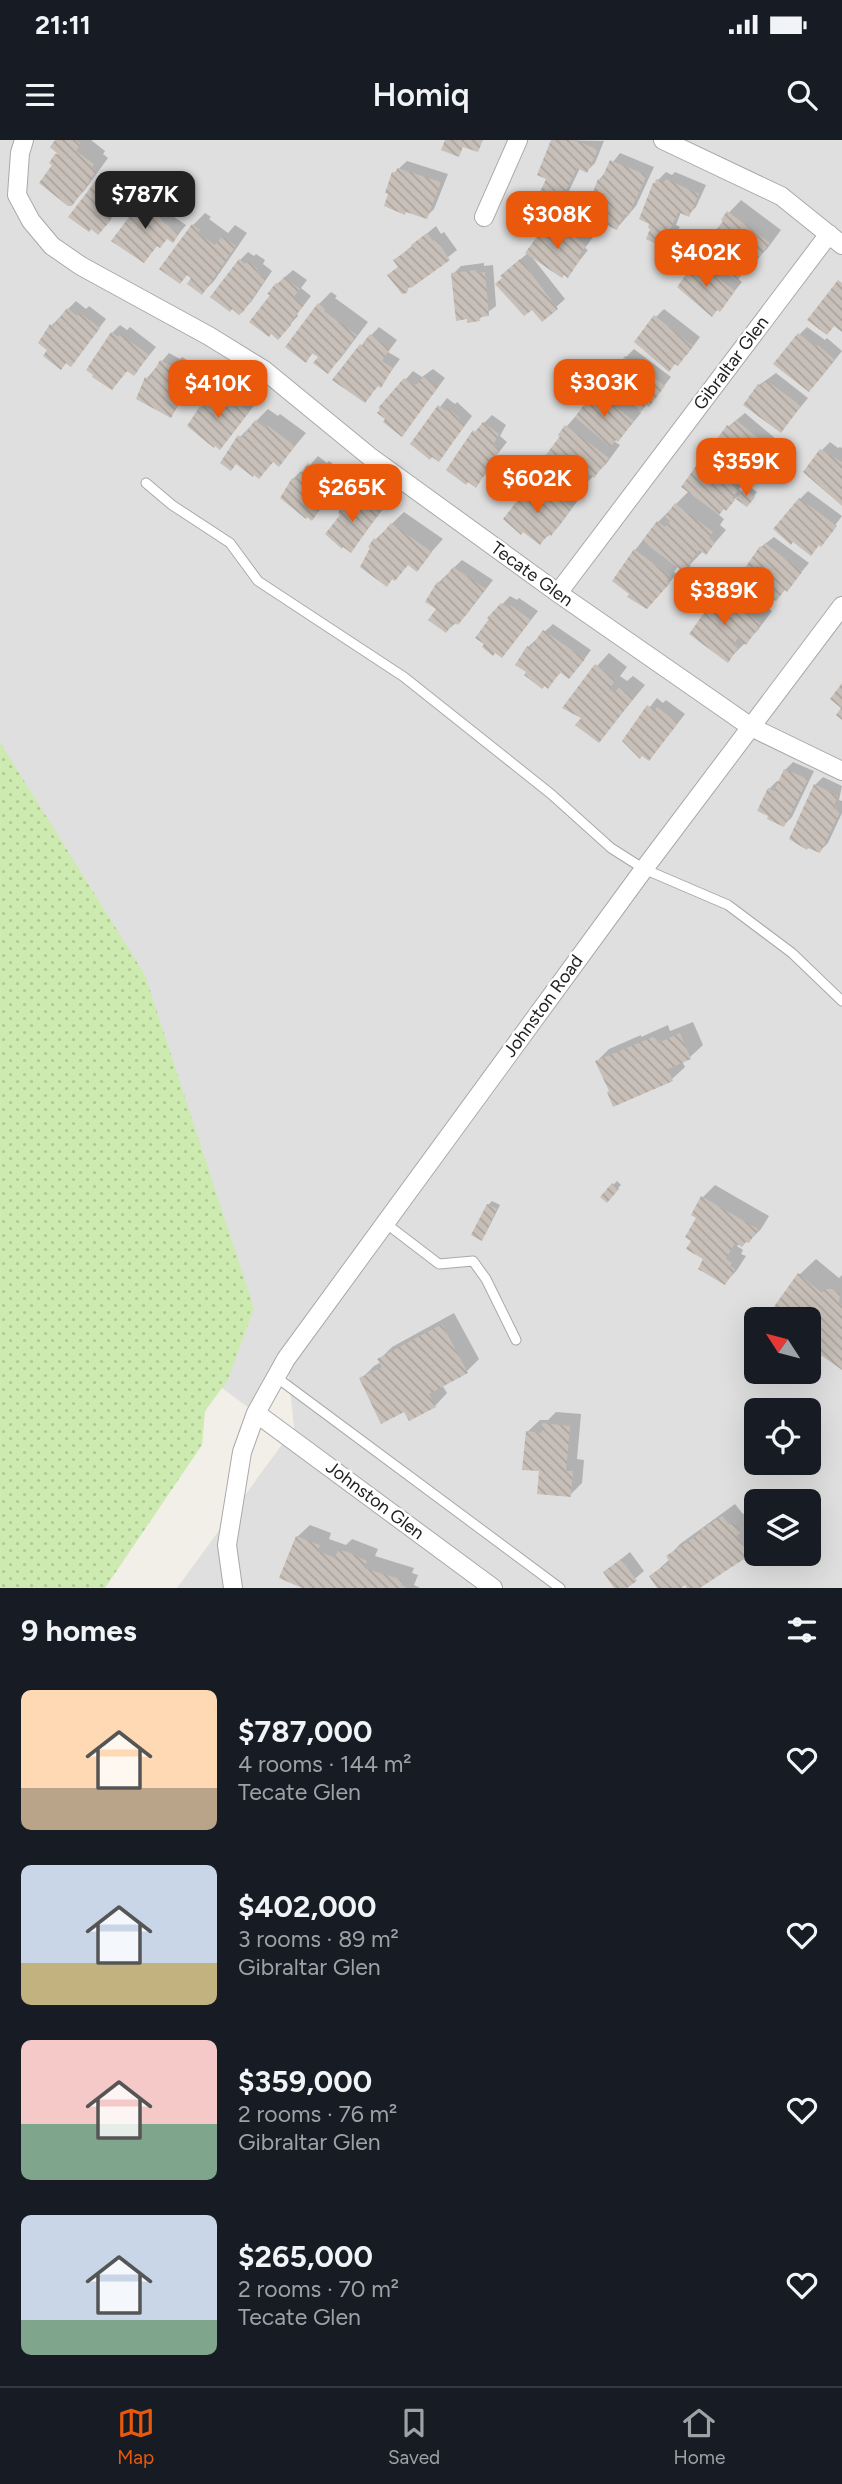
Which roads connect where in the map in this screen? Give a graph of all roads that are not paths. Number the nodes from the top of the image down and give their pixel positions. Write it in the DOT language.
graph roads {
  1 [pos="24,140"];
  2 [pos="518,140"];
  3 [pos="663,140"];
  4 [pos="484,217"];
  5 [pos="835,239"];
  6 [pos="146,483"];
  7 [pos="558,593"];
  8 [pos="842,606"];
  9 [pos="751,727"];
  10 [pos="842,771"];
  11 [pos="644,869"];
  12 [pos="842,1001"];
  13 [pos="384,1223"];
  14 [pos="516,1340"];
  15 [pos="276,1377"];
  16 [pos="256,1413"];
  17 [pos="233,1588"];
  18 [pos="493,1588"];
  19 [pos="560,1588"];
  1 -- 7 [label="street, Tecate Glen"];
  2 -- 4 [label="street"];
  3 -- 5 [label="street"];
  5 -- 7 [label="street, Gibraltar Glen"];
  6 -- 11 [label="lane"];
  7 -- 9 [label="street, Tecate Glen"];
  8 -- 9 [label="street, Johnston Road"];
  9 -- 10 [label="street, Tecate Glen"];
  9 -- 11 [label="street, Johnston Road"];
  11 -- 12 [label="lane"];
  11 -- 13 [label="street, Johnston Road"];
  13 -- 14 [label="lane"];
  13 -- 15 [label="street, Johnston Road"];
  15 -- 16 [label="street, Johnston Road"];
  15 -- 19 [label="lane"];
  16 -- 17 [label="street, Johnston Road"];
  16 -- 18 [label="street, Johnston Glen"];
}
